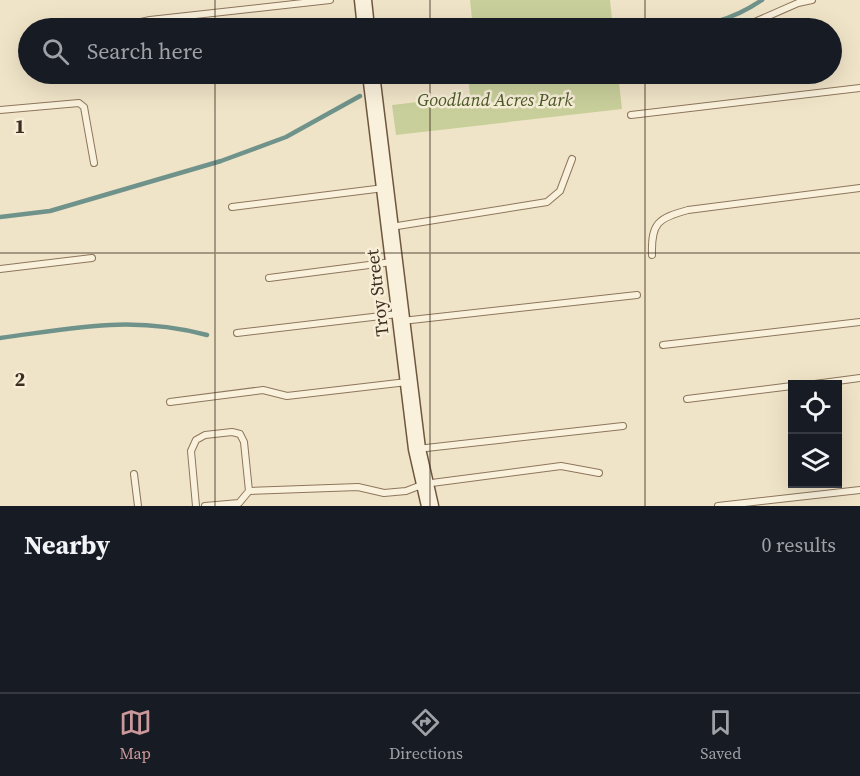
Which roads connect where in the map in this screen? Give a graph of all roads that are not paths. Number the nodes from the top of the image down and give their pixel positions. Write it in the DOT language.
graph roads {
  1 [pos="330,0"];
  2 [pos="363,0"];
  3 [pos="812,0"];
  4 [pos="168,18"];
  5 [pos="365,18"];
  6 [pos="764,18"];
  7 [pos="372,84"];
  8 [pos="860,88"];
  9 [pos="0,110"];
  10 [pos="631,115"];
  11 [pos="572,159"];
  12 [pos="94,163"];
  13 [pos="384,188"];
  14 [pos="860,188"];
  15 [pos="232,207"];
  16 [pos="389,228"];
  17 [pos="652,255"];
  18 [pos="92,258"];
  19 [pos="393,262"];
  20 [pos="0,269"];
  21 [pos="268,279"];
  22 [pos="637,295"];
  23 [pos="399,318"];
  24 [pos="860,322"];
  25 [pos="237,333"];
  26 [pos="663,345"];
  27 [pos="860,378"];
  28 [pos="842,380"];
  29 [pos="408,382"];
  30 [pos="788,386"];
  31 [pos="687,399"];
  32 [pos="170,402"];
  33 [pos="623,426"];
  34 [pos="417,449"];
  35 [pos="599,473"];
  36 [pos="134,474"];
  37 [pos="424,483"];
  38 [pos="860,490"];
  39 [pos="249,491"];
  40 [pos="138,506"];
  41 [pos="196,506"];
  42 [pos="205,506"];
  43 [pos="430,506"];
  44 [pos="718,506"];
  1 -- 4 [label="lane"];
  2 -- 5 [label="main road"];
  3 -- 6 [label="lane"];
  7 -- 13 [label="main road, Troy Street"];
  8 -- 10 [label="lane"];
  9 -- 12 [label="lane"];
  11 -- 16 [label="lane"];
  13 -- 15 [label="lane"];
  13 -- 16 [label="main road, Troy Street"];
  14 -- 17 [label="lane"];
  16 -- 19 [label="main road, Troy Street"];
  18 -- 20 [label="lane"];
  19 -- 21 [label="lane"];
  19 -- 23 [label="main road, Troy Street"];
  22 -- 23 [label="lane"];
  23 -- 25 [label="lane"];
  23 -- 29 [label="main road, Troy Street"];
  24 -- 26 [label="lane"];
  27 -- 28 [label="lane"];
  29 -- 32 [label="lane"];
  29 -- 34 [label="main road, Troy Street"];
  30 -- 31 [label="lane"];
  33 -- 34 [label="lane"];
  34 -- 37 [label="main road, Troy Street"];
  35 -- 37 [label="lane"];
  36 -- 40 [label="lane"];
  37 -- 39 [label="lane"];
  37 -- 43 [label="main road, Troy Street"];
  38 -- 44 [label="lane"];
  39 -- 41 [label="lane"];
  39 -- 42 [label="lane"];
}
